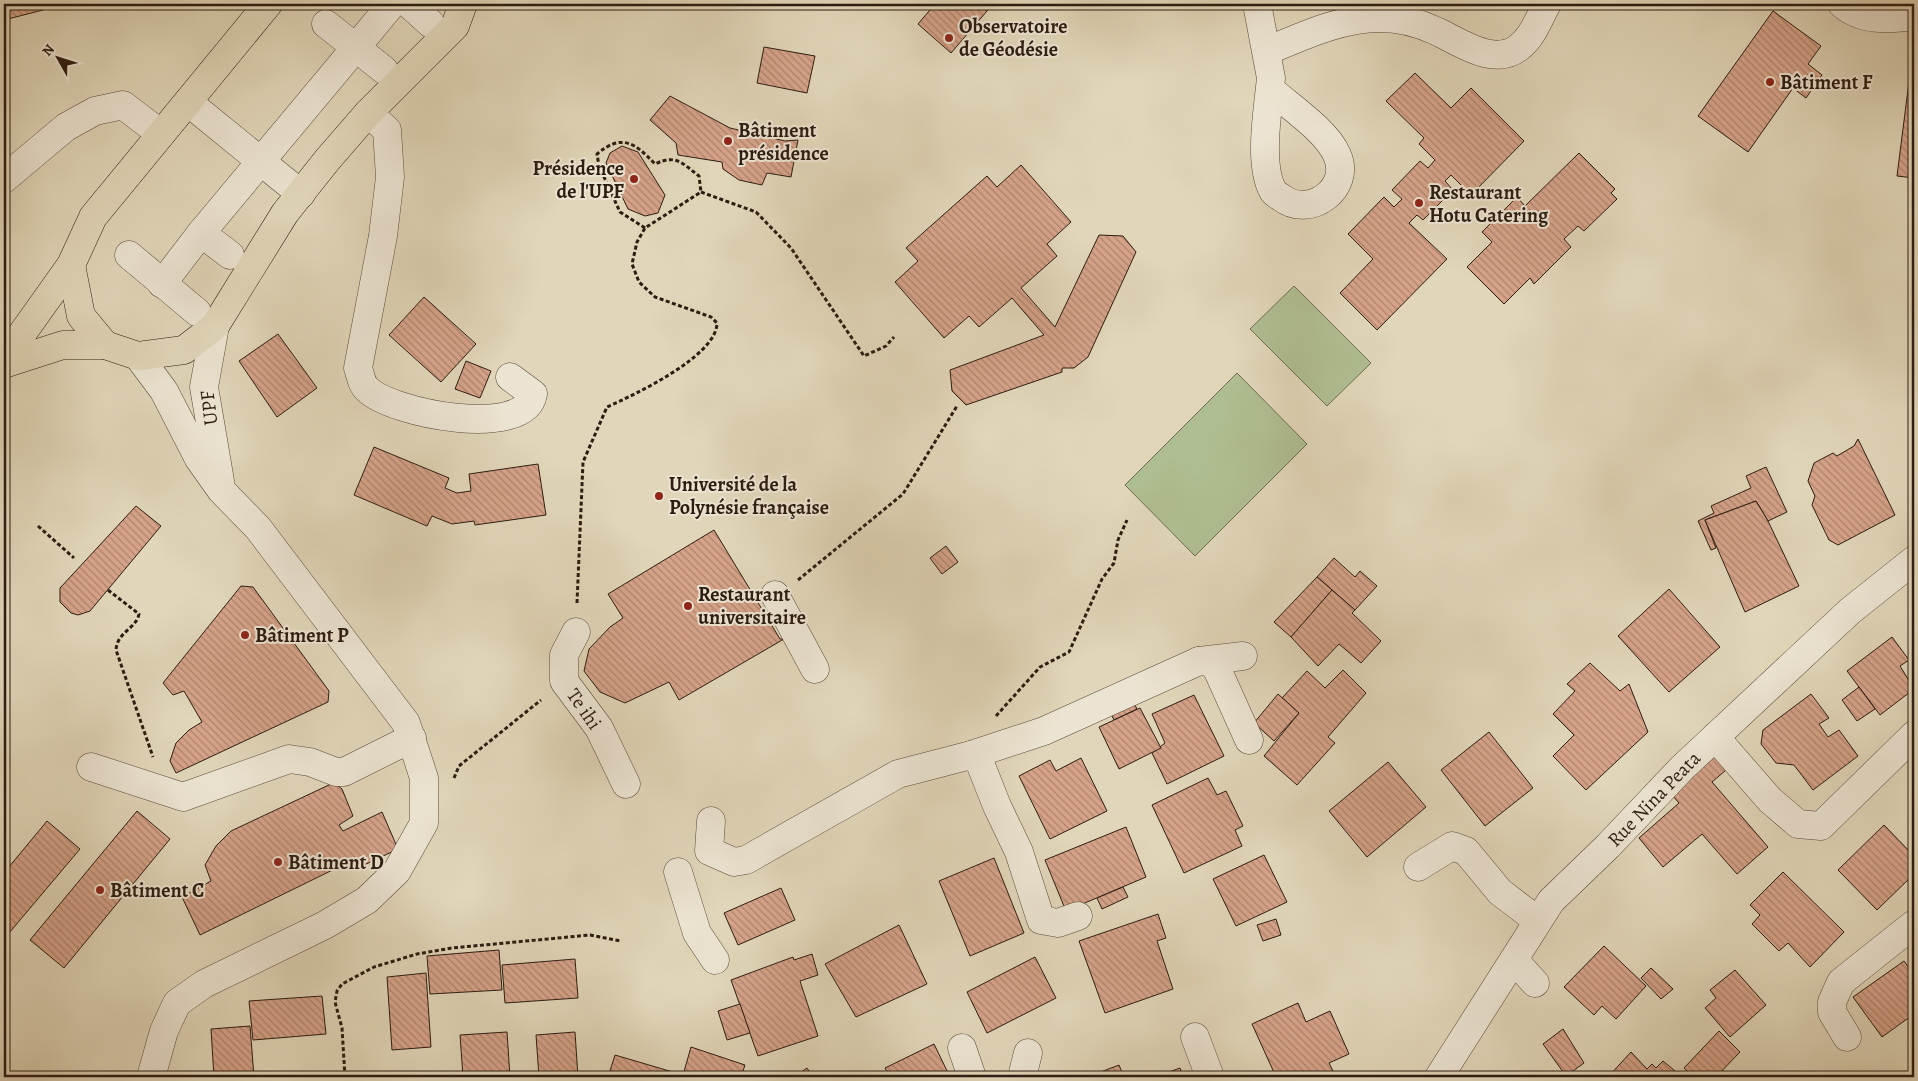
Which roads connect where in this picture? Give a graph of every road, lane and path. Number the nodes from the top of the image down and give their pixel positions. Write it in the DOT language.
graph roads {
  1 [pos="268,4"];
  2 [pos="392,4"];
  3 [pos="408,4"];
  4 [pos="462,4"];
  5 [pos="1257,4"];
  6 [pos="1546,4"];
  7 [pos="1842,4"];
  8 [pos="1914,16"];
  9 [pos="430,23"];
  10 [pos="326,24"];
  11 [pos="355,47"];
  12 [pos="1267,51"];
  13 [pos="384,70"];
  14 [pos="1270,89"];
  15 [pos="188,102"];
  16 [pos="368,113"];
  17 [pos="161,134"];
  18 [pos="261,160"];
  19 [pos="4,179"];
  20 [pos="700,192"];
  21 [pos="301,194"];
  22 [pos="645,228"];
  23 [pos="201,233"];
  24 [pos="129,255"];
  25 [pos="230,256"];
  26 [pos="71,265"];
  27 [pos="162,284"];
  28 [pos="206,319"];
  29 [pos="894,337"];
  30 [pos="105,345"];
  31 [pos="138,356"];
  32 [pos="4,359"];
  33 [pos="4,364"];
  34 [pos="510,377"];
  35 [pos="956,406"];
  36 [pos="222,490"];
  37 [pos="1127,520"];
  38 [pos="38,526"];
  39 [pos="74,558"];
  40 [pos="1914,560"];
  41 [pos="108,590"];
  42 [pos="775,596"];
  43 [pos="576,632"];
  44 [pos="1243,656"];
  45 [pos="1199,661"];
  46 [pos="815,669"];
  47 [pos="564,681"];
  48 [pos="990,722"];
  49 [pos="1914,735"];
  50 [pos="1715,737"];
  51 [pos="412,738"];
  52 [pos="1248,740"];
  53 [pos="971,755"];
  54 [pos="91,767"];
  55 [pos="452,783"];
  56 [pos="626,784"];
  57 [pos="165,791"];
  58 [pos="711,821"];
  59 [pos="1418,867"];
  60 [pos="678,872"];
  61 [pos="1078,916"];
  62 [pos="1538,921"];
  63 [pos="1914,924"];
  64 [pos="620,941"];
  65 [pos="714,960"];
  66 [pos="1514,960"];
  67 [pos="1535,983"];
  68 [pos="1195,1036"];
  69 [pos="1847,1037"];
  70 [pos="962,1048"];
  71 [pos="151,1077"];
  72 [pos="345,1077"];
  73 [pos="972,1077"];
  74 [pos="1210,1077"];
  75 [pos="1438,1077"];
  1 -- 15 [label="main road"];
  2 -- 11 [label="street"];
  3 -- 9 [label="street"];
  4 -- 16 [label="main road"];
  5 -- 12 [label="street"];
  6 -- 12 [label="street"];
  7 -- 8 [label="street"];
  10 -- 11 [label="street"];
  11 -- 13 [label="street"];
  11 -- 18 [label="street"];
  12 -- 14 [label="street"];
  15 -- 17 [label="main road"];
  15 -- 18 [label="street"];
  16 -- 21 [label="main road"];
  16 -- 34 [label="street"];
  17 -- 19 [label="street"];
  17 -- 26 [label="main road"];
  18 -- 21 [label="street"];
  18 -- 23 [label="street"];
  20 -- 22 [label="path"];
  20 -- 22 [label="path"];
  20 -- 29 [label="path"];
  21 -- 28 [label="main road"];
  22 -- 43 [label="path"];
  23 -- 25 [label="street"];
  23 -- 27 [label="street"];
  24 -- 27 [label="street"];
  26 -- 30 [label="main road"];
  26 -- 32 [label="main road"];
  27 -- 28 [label="street"];
  28 -- 31 [label="main road"];
  28 -- 36 [label="street, UPF"];
  30 -- 31 [label="main road"];
  30 -- 33 [label="main road"];
  31 -- 36 [label="street"];
  35 -- 42 [label="path"];
  36 -- 51 [label="street"];
  37 -- 48 [label="path"];
  38 -- 39 [label="path"];
  40 -- 50 [label="street, Rue Nina Peata"];
  41 -- 57 [label="path"];
  42 -- 46 [label="street"];
  43 -- 47 [label="street, Te ihi"];
  44 -- 45 [label="street"];
  45 -- 52 [label="street"];
  45 -- 53 [label="street"];
  47 -- 55 [label="path"];
  47 -- 56 [label="street, Te ihi"];
  49 -- 50 [label="street"];
  50 -- 62 [label="street, Rue Nina Peata"];
  51 -- 57 [label="street"];
  51 -- 71 [label="street"];
  53 -- 58 [label="street"];
  53 -- 61 [label="street"];
  54 -- 57 [label="street"];
  59 -- 62 [label="street"];
  60 -- 65 [label="street"];
  62 -- 66 [label="street, Rue Nina Peata"];
  63 -- 69 [label="street"];
  64 -- 72 [label="path"];
  66 -- 67 [label="street"];
  66 -- 75 [label="street, Rue Nina Peata"];
  68 -- 74 [label="street"];
  70 -- 73 [label="street"];
}
